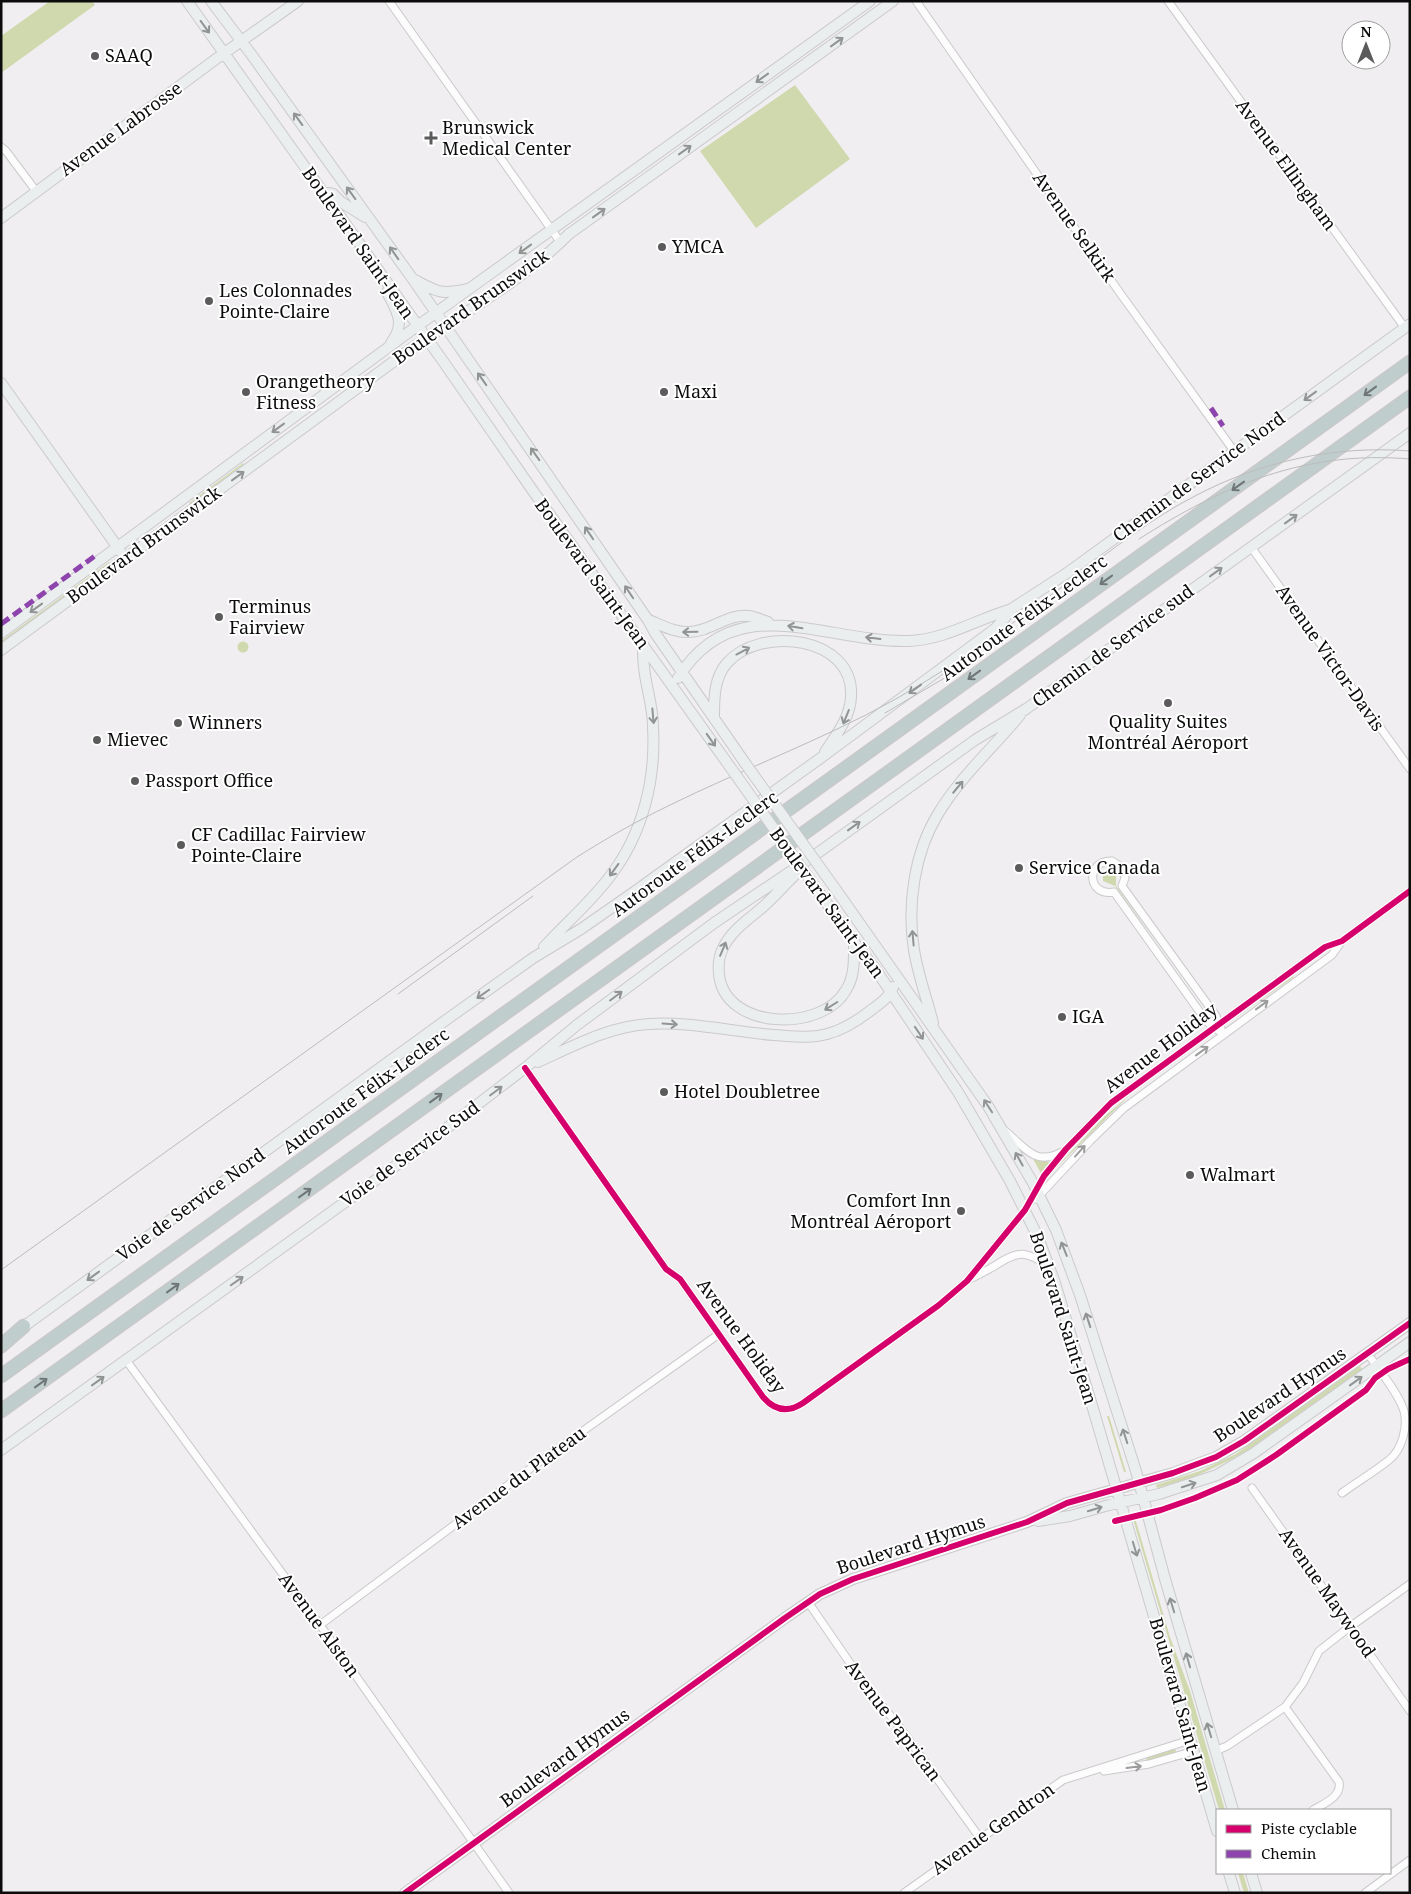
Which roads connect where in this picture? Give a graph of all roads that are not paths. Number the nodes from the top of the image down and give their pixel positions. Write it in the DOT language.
graph roads {
  1 [pos="187,1"];
  2 [pos="211,1"];
  3 [pos="298,1"];
  4 [pos="389,1"];
  5 [pos="870,1"];
  6 [pos="893,1"];
  7 [pos="916,1"];
  8 [pos="1168,1"];
  9 [pos="241,41"];
  10 [pos="224,53"];
  11 [pos="790,59"];
  12 [pos="797,70"];
  13 [pos="1,147"];
  14 [pos="36,191"];
  15 [pos="324,195"];
  16 [pos="1,218"];
  17 [pos="371,220"];
  18 [pos="552,230"];
  19 [pos="561,243"];
  20 [pos="376,268"];
  21 [pos="412,278"];
  22 [pos="470,288"];
  23 [pos="436,313"];
  24 [pos="418,326"];
  25 [pos="445,326"];
  26 [pos="1407,326"];
  27 [pos="426,339"];
  28 [pos="388,348"];
  29 [pos="1410,362"];
  30 [pos="1,383"];
  31 [pos="1410,397"];
  32 [pos="1410,433"];
  33 [pos="1234,451"];
  34 [pos="1251,547"];
  35 [pos="118,548"];
  36 [pos="126,559"];
  37 [pos="1013,608"];
  38 [pos="648,620"];
  39 [pos="774,624"];
  40 [pos="1,633"];
  41 [pos="643,645"];
  42 [pos="1,650"];
  43 [pos="681,672"];
  44 [pos="673,686"];
  45 [pos="1026,709"];
  46 [pos="714,717"];
  47 [pos="822,757"];
  48 [pos="1410,770"];
  49 [pos="815,855"];
  50 [pos="1410,891"];
  51 [pos="1342,941"];
  52 [pos="854,942"];
  53 [pos="534,958"];
  54 [pos="898,976"];
  55 [pos="891,993"];
  56 [pos="453,1015"];
  57 [pos="1216,1025"];
  58 [pos="935,1029"];
  59 [pos="1223,1034"];
  60 [pos="525,1068"];
  61 [pos="1002,1129"];
  62 [pos="1066,1149"];
  63 [pos="1038,1193"];
  64 [pos="1025,1210"];
  65 [pos="1049,1266"];
  66 [pos="967,1281"];
  67 [pos="1410,1323"];
  68 [pos="24,1326"];
  69 [pos="719,1334"];
  70 [pos="1,1342"];
  71 [pos="1410,1342"];
  72 [pos="1,1346"];
  73 [pos="1367,1353"];
  74 [pos="126,1360"];
  75 [pos="1376,1366"];
  76 [pos="1,1376"];
  77 [pos="1,1411"];
  78 [pos="1,1450"];
  79 [pos="1138,1482"];
  80 [pos="1116,1488"];
  81 [pos="1252,1488"];
  82 [pos="1342,1493"];
  83 [pos="1142,1498"];
  84 [pos="1121,1502"];
  85 [pos="1027,1522"];
  86 [pos="1410,1584"];
  87 [pos="808,1602"];
  88 [pos="320,1624"];
  89 [pos="1351,1627"];
  90 [pos="1286,1707"];
  91 [pos="1410,1711"];
  92 [pos="1190,1740"];
  93 [pos="1194,1751"];
  94 [pos="1215,1751"];
  95 [pos="1086,1773"];
  96 [pos="1233,1809"];
  97 [pos="1314,1809"];
  98 [pos="1216,1828"];
  99 [pos="980,1838"];
  100 [pos="474,1843"];
  101 [pos="1410,1860"];
  102 [pos="1230,1874"];
  103 [pos="1251,1874"];
  104 [pos="1391,1874"];
  105 [pos="1391,1874"];
  106 [pos="405,1893"];
  107 [pos="509,1893"];
  108 [pos="904,1893"];
  109 [pos="1235,1893"];
  110 [pos="1257,1893"];
  111 [pos="1365,1893"];
  1 -- 10 [label="main road, Boulevard Saint-Jean, one-way"];
  2 -- 9 [label="main road, Boulevard Saint-Jean"];
  3 -- 9 [label="main road, Avenue Labrosse"];
  4 -- 18 [label="street"];
  5 -- 11 [label="main road, Boulevard Brunswick"];
  12 -- 6 [label="main road, Boulevard Brunswick, one-way"];
  7 -- 33 [label="street, Avenue Selkirk"];
  8 -- 26 [label="street, Avenue Ellingham"];
  9 -- 10 [label="main road, Avenue Labrosse"];
  17 -- 9 [label="main road, Boulevard Saint-Jean, one-way"];
  10 -- 14 [label="main road, Avenue Labrosse"];
  10 -- 15 [label="main road, Boulevard Saint-Jean"];
  11 -- 12 [label="main road"];
  11 -- 18 [label="main road, Boulevard Brunswick, one-way"];
  19 -- 12 [label="main road, Boulevard Brunswick, one-way"];
  13 -- 14 [label="street"];
  14 -- 16 [label="main road, Avenue Labrosse"];
  15 -- 17 [label="main road"];
  15 -- 20 [label="main road, Boulevard Saint-Jean"];
  21 -- 17 [label="main road, Boulevard Saint-Jean, one-way"];
  18 -- 19 [label="street"];
  18 -- 22 [label="main road, Boulevard Brunswick, one-way"];
  19 -- 25 [label="main road, Boulevard Brunswick"];
  20 -- 24 [label="main road, Boulevard Saint-Jean"];
  20 -- 28 [label="main road"];
  21 -- 22 [label="main road"];
  21 -- 23 [label="main road, Boulevard Saint-Jean"];
  22 -- 23 [label="main road, Boulevard Brunswick"];
  23 -- 24 [label="main road, Boulevard Brunswick"];
  23 -- 25 [label="main road, Boulevard Saint-Jean"];
  24 -- 27 [label="main road, Boulevard Saint-Jean"];
  24 -- 28 [label="main road, Boulevard Brunswick"];
  25 -- 27 [label="main road, Boulevard Brunswick"];
  38 -- 25 [label="main road, Boulevard Saint-Jean, one-way"];
  26 -- 33 [label="main road, Chemin de Service Nord, one-way"];
  36 -- 27 [label="main road, Boulevard Brunswick, one-way"];
  27 -- 41 [label="main road, Boulevard Saint-Jean"];
  28 -- 35 [label="main road, Boulevard Brunswick, one-way"];
  29 -- 76 [label="highway, Autoroute Félix-Leclerc, one-way"];
  30 -- 35 [label="main road"];
  77 -- 31 [label="highway, one-way"];
  34 -- 32 [label="main road, Chemin de Service sud, one-way"];
  33 -- 37 [label="main road, Chemin de Service Nord"];
  45 -- 34 [label="main road, Chemin de Service sud, one-way"];
  34 -- 48 [label="street, Avenue Victor-Davis"];
  35 -- 36 [label="main road"];
  35 -- 40 [label="main road, Boulevard Brunswick, one-way"];
  36 -- 42 [label="main road, Boulevard Brunswick"];
  37 -- 39 [label="main road, one-way"];
  37 -- 47 [label="main road, Chemin de Service Nord, one-way"];
  39 -- 38 [label="main road, one-way"];
  38 -- 43 [label="main road, Boulevard Saint-Jean"];
  39 -- 43 [label="main road"];
  41 -- 44 [label="main road, Boulevard Saint-Jean"];
  41 -- 53 [label="main road, one-way"];
  43 -- 44 [label="main road"];
  43 -- 46 [label="main road, Boulevard Saint-Jean"];
  44 -- 52 [label="main road, Boulevard Saint-Jean, one-way, bridge"];
  49 -- 45 [label="main road, Chemin de Service sud, one-way"];
  58 -- 45 [label="main road, one-way"];
  46 -- 47 [label="main road, one-way"];
  46 -- 54 [label="main road, Boulevard Saint-Jean, bridge"];
  47 -- 53 [label="main road, Chemin de Service Nord"];
  52 -- 49 [label="main road, one-way"];
  60 -- 49 [label="main road, Voie de Service Sud, one-way"];
  50 -- 51 [label="street, Avenue Holiday"];
  51 -- 57 [label="street, Avenue Holiday"];
  59 -- 51 [label="street, Avenue Holiday, one-way"];
  52 -- 55 [label="main road, Boulevard Saint-Jean"];
  53 -- 56 [label="main road, Chemin de Service Nord, one-way"];
  54 -- 55 [label="main road"];
  54 -- 58 [label="main road, Boulevard Saint-Jean"];
  60 -- 55 [label="main road, one-way"];
  55 -- 64 [label="main road, Boulevard Saint-Jean, one-way"];
  56 -- 68 [label="main road, Voie de Service Nord, one-way"];
  57 -- 57 [label="street"];
  57 -- 59 [label="street"];
  57 -- 62 [label="street, Avenue Holiday"];
  61 -- 58 [label="main road, Boulevard Saint-Jean, one-way"];
  63 -- 59 [label="street, Avenue Holiday, one-way"];
  60 -- 69 [label="street, Avenue Holiday"];
  74 -- 60 [label="main road, Voie de Service Sud, one-way"];
  61 -- 62 [label="street"];
  63 -- 61 [label="main road, Boulevard Saint-Jean, one-way"];
  62 -- 63 [label="street, Avenue Holiday"];
  63 -- 64 [label="street, Avenue Holiday"];
  79 -- 63 [label="main road, Boulevard Saint-Jean, one-way"];
  64 -- 65 [label="main road, Boulevard Saint-Jean"];
  64 -- 66 [label="street, Avenue Holiday"];
  65 -- 66 [label="street"];
  65 -- 80 [label="main road, Boulevard Saint-Jean"];
  66 -- 69 [label="street, Avenue Holiday"];
  67 -- 73 [label="main road, Boulevard Hymus"];
  68 -- 70 [label="main road, Voie de Service Nord"];
  68 -- 72 [label="highway"];
  69 -- 88 [label="street, Avenue du Plateau"];
  71 -- 75 [label="main road, Boulevard Hymus"];
  73 -- 75 [label="street"];
  73 -- 79 [label="main road, Boulevard Hymus"];
  78 -- 74 [label="main road, Voie de Service Sud, one-way"];
  74 -- 88 [label="street, Avenue Alston"];
  75 -- 82 [label="street"];
  83 -- 75 [label="main road, Boulevard Hymus, one-way"];
  79 -- 80 [label="main road, Boulevard Hymus"];
  79 -- 83 [label="main road, Boulevard Saint-Jean"];
  80 -- 84 [label="main road, Boulevard Saint-Jean"];
  80 -- 85 [label="main road, Boulevard Hymus"];
  81 -- 89 [label="street, Avenue Maywood"];
  83 -- 84 [label="main road, Boulevard Hymus"];
  94 -- 83 [label="main road, Boulevard Saint-Jean, one-way"];
  85 -- 84 [label="main road, Boulevard Hymus, one-way"];
  84 -- 92 [label="main road, Boulevard Saint-Jean, one-way"];
  85 -- 87 [label="main road, Boulevard Hymus"];
  86 -- 89 [label="street"];
  87 -- 99 [label="street, Avenue Paprican"];
  87 -- 100 [label="main road, Boulevard Hymus"];
  88 -- 100 [label="street, Avenue Alston"];
  89 -- 90 [label="street"];
  89 -- 91 [label="street, Avenue Maywood"];
  90 -- 94 [label="street"];
  90 -- 97 [label="street"];
  92 -- 93 [label="main road, Boulevard Saint-Jean"];
  92 -- 95 [label="street, Avenue Gendron"];
  95 -- 93 [label="street, Avenue Gendron, one-way"];
  93 -- 98 [label="main road, Boulevard Saint-Jean"];
  94 -- 96 [label="main road, Boulevard Saint-Jean"];
  95 -- 99 [label="street, Avenue Gendron"];
  99 -- 108 [label="street, Avenue Gendron"];
  100 -- 106 [label="main road, Boulevard Hymus"];
  100 -- 107 [label="street, Avenue Alston"];
  101 -- 104 [label="street"];
  102 -- 109 [label="main road"];
  103 -- 110 [label="main road"];
  105 -- 111 [label="street"];
}
